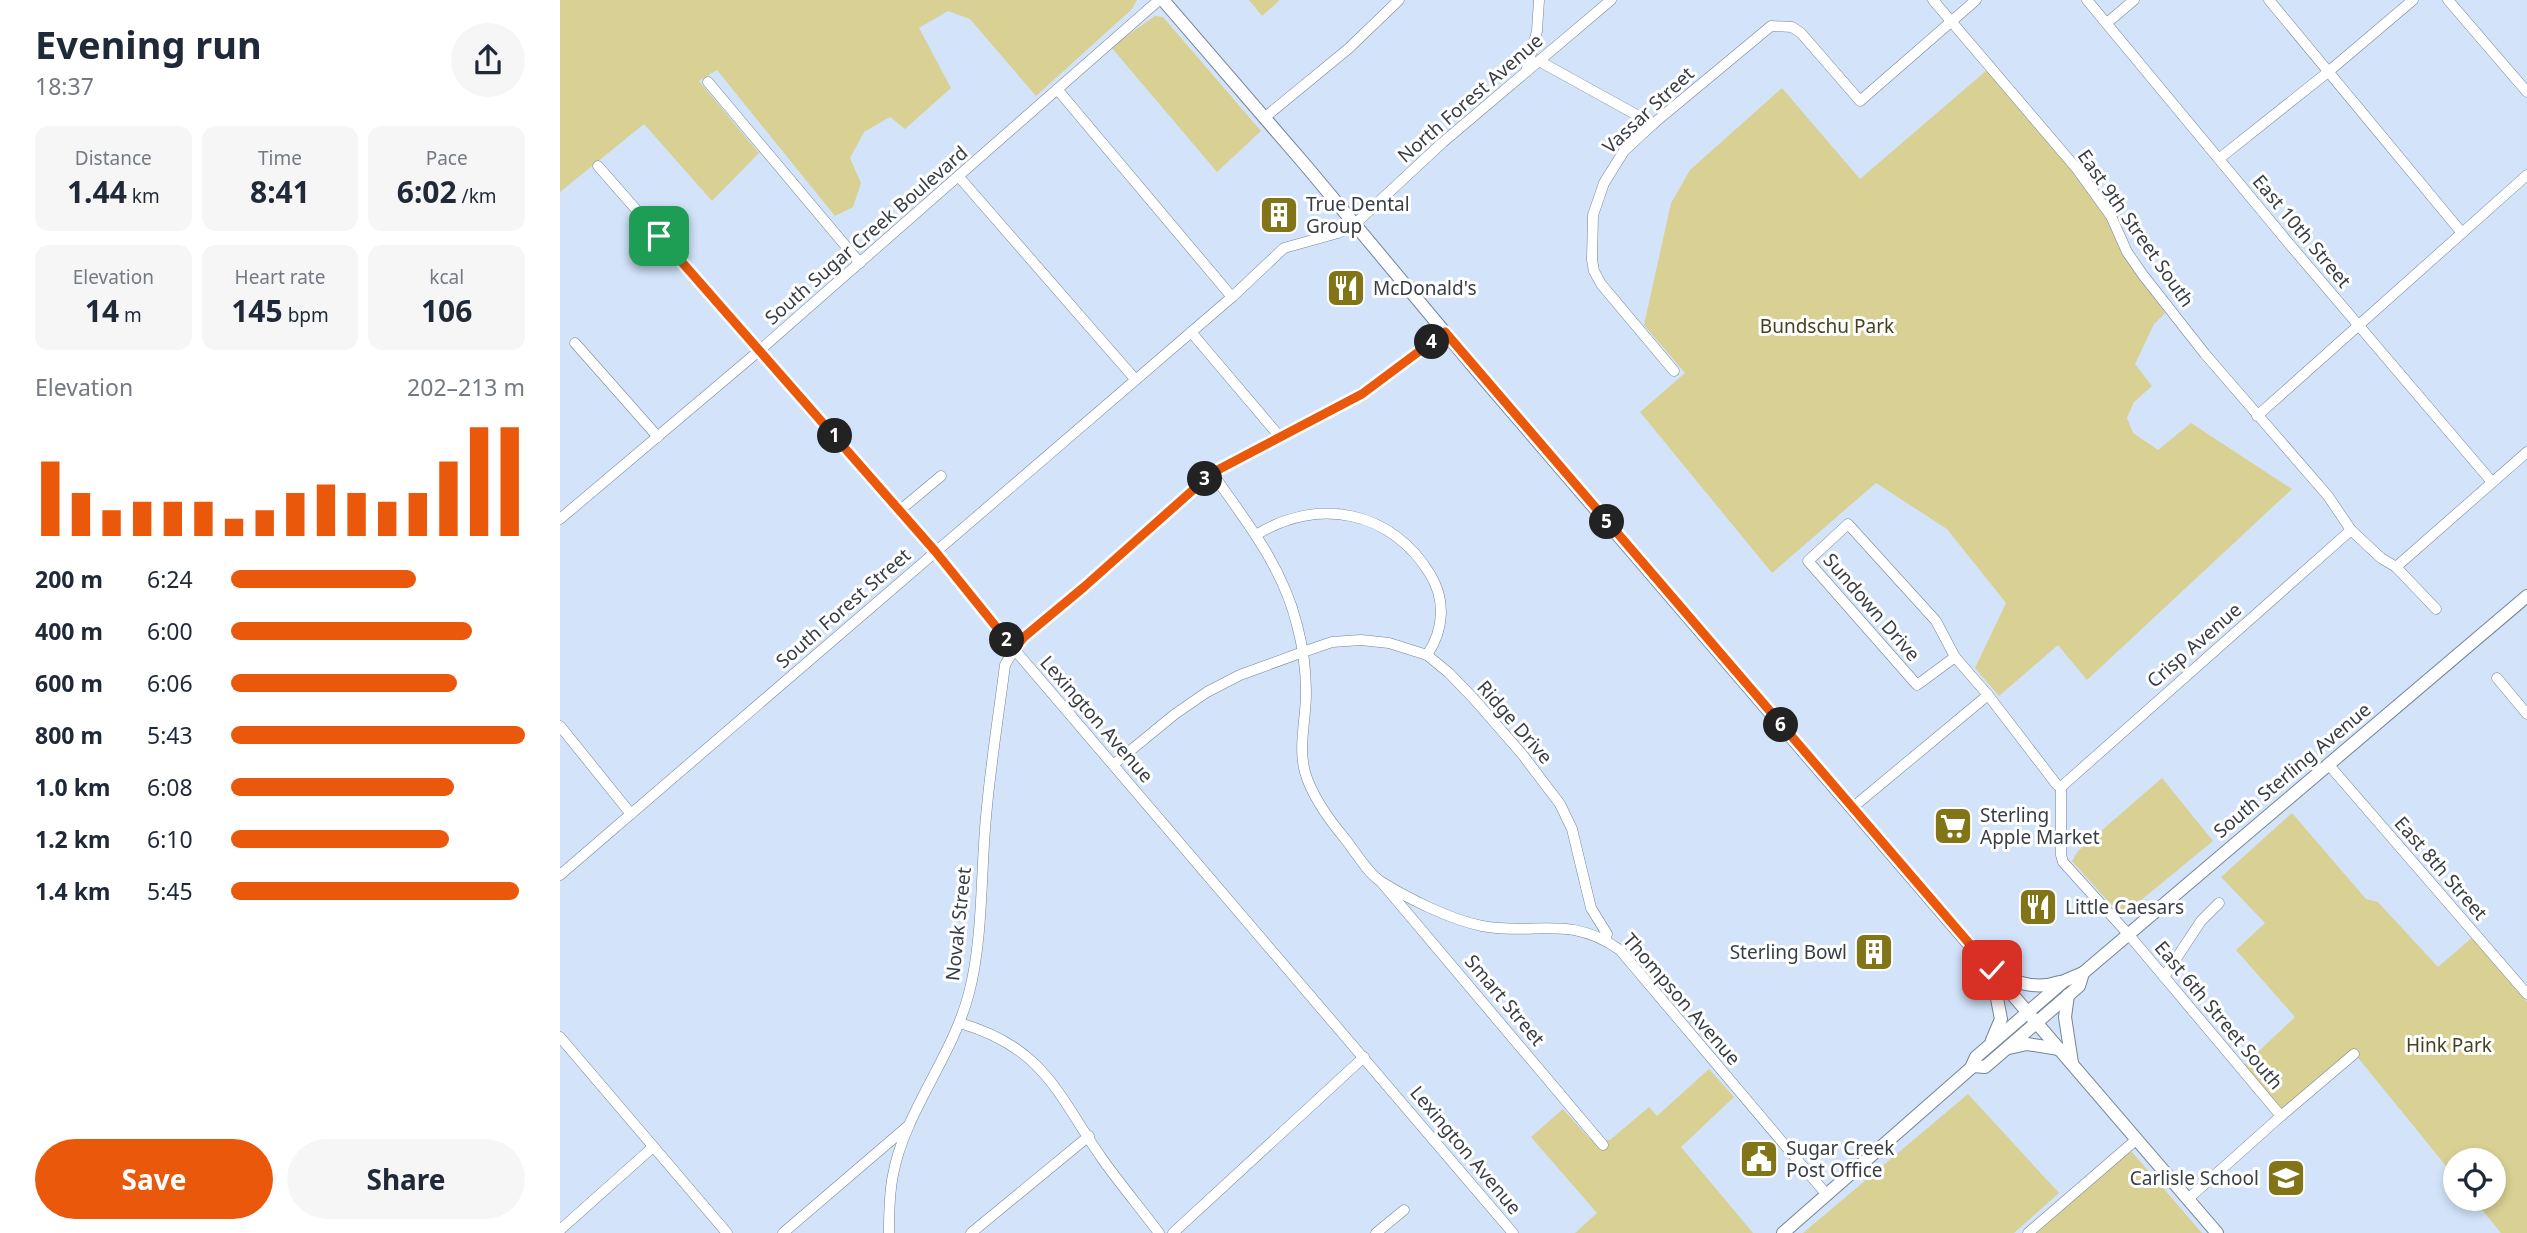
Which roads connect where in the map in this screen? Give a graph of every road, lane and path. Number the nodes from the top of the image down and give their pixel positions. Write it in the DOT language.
graph roads {
  1 [pos="1161,0"];
  2 [pos="1399,0"];
  3 [pos="1539,0"];
  4 [pos="1611,0"];
  5 [pos="1933,0"];
  6 [pos="1976,0"];
  7 [pos="2087,0"];
  8 [pos="2134,0"];
  9 [pos="2269,0"];
  10 [pos="2413,0"];
  11 [pos="2448,0"];
  12 [pos="1951,22"];
  13 [pos="2107,23"];
  14 [pos="1539,61"];
  15 [pos="1526,72"];
  16 [pos="2328,72"];
  17 [pos="708,82"];
  18 [pos="1057,89"];
  19 [pos="2527,92"];
  20 [pos="1264,118"];
  21 [pos="1653,124"];
  22 [pos="2220,158"];
  23 [pos="598,166"];
  24 [pos="2527,175"];
  25 [pos="959,177"];
  26 [pos="1355,224"];
  27 [pos="2462,233"];
  28 [pos="860,263"];
  29 [pos="1232,297"];
  30 [pos="2358,325"];
  31 [pos="1191,332"];
  32 [pos="1445,332"];
  33 [pos="575,343"];
  34 [pos="760,350"];
  35 [pos="1674,371"];
  36 [pos="1135,379"];
  37 [pos="2257,416"];
  38 [pos="658,437"];
  39 [pos="1280,437"];
  40 [pos="2527,452"];
  41 [pos="1212,473"];
  42 [pos="941,476"];
  43 [pos="2492,482"];
  44 [pos="899,511"];
  45 [pos="560,520"];
  46 [pos="2351,530"];
  47 [pos="1256,535"];
  48 [pos="935,551"];
  49 [pos="2396,567"];
  50 [pos="2527,596"];
  51 [pos="2436,609"];
  52 [pos="1014,649"];
  53 [pos="1303,652"];
  54 [pos="1427,655"];
  55 [pos="1955,657"];
  56 [pos="2497,678"];
  57 [pos="1988,695"];
  58 [pos="2527,714"];
  59 [pos="560,726"];
  60 [pos="1114,764"];
  61 [pos="2328,764"];
  62 [pos="2061,787"];
  63 [pos="1852,808"];
  64 [pos="631,814"];
  65 [pos="560,875"];
  66 [pos="1378,880"];
  67 [pos="2219,903"];
  68 [pos="2129,935"];
  69 [pos="1605,939"];
  70 [pos="1994,972"];
  71 [pos="2083,973"];
  72 [pos="2164,977"];
  73 [pos="2064,981"];
  74 [pos="2527,994"];
  75 [pos="2068,995"];
  76 [pos="2032,1017"];
  77 [pos="960,1023"];
  78 [pos="560,1037"];
  79 [pos="1988,1047"];
  80 [pos="2006,1049"];
  81 [pos="2059,1049"];
  82 [pos="2354,1054"];
  83 [pos="1364,1057"];
  84 [pos="2072,1063"];
  85 [pos="1973,1066"];
  86 [pos="2281,1115"];
  87 [pos="911,1123"];
  88 [pos="1089,1136"];
  89 [pos="2137,1139"];
  90 [pos="1603,1145"];
  91 [pos="653,1147"];
  92 [pos="1827,1195"];
  93 [pos="2188,1199"];
  94 [pos="1404,1210"];
  95 [pos="560,1230"];
  96 [pos="727,1233"];
  97 [pos="783,1233"];
  98 [pos="889,1233"];
  99 [pos="971,1233"];
  100 [pos="1159,1233"];
  101 [pos="1173,1233"];
  102 [pos="1376,1233"];
  103 [pos="1513,1233"];
  104 [pos="1783,1233"];
  105 [pos="2028,1233"];
  106 [pos="2217,1233"];
  1 -- 18 [label="street, South Sugar Creek Boulevard"];
  1 -- 20 [label="main road"];
  2 -- 20 [label="street"];
  3 -- 15 [label="street"];
  4 -- 14 [label="street, North Forest Avenue"];
  5 -- 12 [label="street, East 9th Street South"];
  6 -- 12 [label="street"];
  7 -- 13 [label="street, East 10th Street"];
  8 -- 13 [label="street"];
  9 -- 16 [label="street"];
  10 -- 16 [label="street"];
  11 -- 19 [label="street"];
  12 -- 21 [label="street, Vassar Street"];
  12 -- 37 [label="street, East 9th Street South"];
  13 -- 22 [label="street, East 10th Street"];
  14 -- 15 [label="street, North Forest Avenue"];
  14 -- 21 [label="street"];
  15 -- 26 [label="street, North Forest Avenue"];
  16 -- 22 [label="street"];
  16 -- 27 [label="street"];
  17 -- 28 [label="street"];
  18 -- 25 [label="street, South Sugar Creek Boulevard"];
  18 -- 29 [label="street"];
  20 -- 26 [label="main road"];
  21 -- 35 [label="street, Vassar Street"];
  22 -- 30 [label="street, East 10th Street"];
  23 -- 34 [label="street, Lexington Avenue"];
  24 -- 27 [label="street"];
  25 -- 28 [label="street, South Sugar Creek Boulevard"];
  25 -- 36 [label="street"];
  26 -- 29 [label="street, South Forest Street"];
  26 -- 32 [label="main road"];
  27 -- 30 [label="street"];
  28 -- 34 [label="street, South Sugar Creek Boulevard"];
  29 -- 31 [label="street, South Forest Street"];
  30 -- 37 [label="street"];
  30 -- 43 [label="street, East 10th Street"];
  31 -- 36 [label="street, South Forest Street"];
  31 -- 39 [label="street"];
  32 -- 39 [label="street"];
  32 -- 63 [label="main road"];
  33 -- 38 [label="street"];
  34 -- 38 [label="street, South Sugar Creek Boulevard"];
  34 -- 44 [label="street, Lexington Avenue"];
  36 -- 48 [label="street, South Forest Street"];
  37 -- 46 [label="street, East 9th Street South"];
  38 -- 45 [label="street, South Sugar Creek Boulevard"];
  39 -- 41 [label="street"];
  40 -- 43 [label="street"];
  41 -- 47 [label="street, Thompson Avenue"];
  41 -- 52 [label="street"];
  42 -- 44 [label="street"];
  43 -- 49 [label="street"];
  44 -- 48 [label="street, Lexington Avenue"];
  46 -- 49 [label="street, East 9th Street South"];
  46 -- 62 [label="street, Crisp Avenue"];
  47 -- 53 [label="street, Thompson Avenue"];
  47 -- 54 [label="street"];
  48 -- 52 [label="street, Lexington Avenue"];
  48 -- 64 [label="street, South Forest Street"];
  49 -- 51 [label="street, East 9th Street South"];
  50 -- 61 [label="main road, South Sterling Avenue"];
  52 -- 60 [label="street, Lexington Avenue"];
  52 -- 77 [label="street, Novak Street"];
  53 -- 54 [label="street, Ridge Drive"];
  53 -- 60 [label="street, Ridge Drive"];
  53 -- 66 [label="street, Thompson Avenue"];
  54 -- 69 [label="street, Ridge Drive"];
  55 -- 55 [label="street, Sundown Drive"];
  55 -- 57 [label="street, Sundown Drive"];
  56 -- 58 [label="street"];
  57 -- 62 [label="street"];
  57 -- 63 [label="street"];
  59 -- 64 [label="street"];
  60 -- 83 [label="street, Lexington Avenue"];
  61 -- 68 [label="main road, South Sterling Avenue"];
  61 -- 74 [label="street, East 8th Street"];
  62 -- 68 [label="street, East 6th Street South"];
  63 -- 70 [label="main road"];
  64 -- 65 [label="street, South Forest Street"];
  66 -- 69 [label="street, Thompson Avenue"];
  66 -- 90 [label="street, Smart Street"];
  67 -- 72 [label="street"];
  68 -- 71 [label="main road, South Sterling Avenue"];
  68 -- 72 [label="street, East 6th Street South"];
  69 -- 92 [label="street, Thompson Avenue"];
  70 -- 73 [label="main road"];
  70 -- 76 [label="main road"];
  70 -- 79 [label="main road"];
  71 -- 73 [label="main road, South Sterling Avenue"];
  71 -- 75 [label="main road, South Sterling Avenue"];
  72 -- 86 [label="street, East 6th Street South"];
  73 -- 76 [label="main road, South Sterling Avenue"];
  75 -- 76 [label="main road, South Sterling Avenue"];
  75 -- 84 [label="main road"];
  76 -- 79 [label="main road, South Sterling Avenue"];
  76 -- 80 [label="main road, South Sterling Avenue"];
  76 -- 81 [label="main road"];
  77 -- 87 [label="street, Novak Street"];
  77 -- 88 [label="street"];
  78 -- 91 [label="street"];
  79 -- 85 [label="main road, South Sterling Avenue"];
  80 -- 81 [label="main road"];
  80 -- 85 [label="main road, South Sterling Avenue"];
  81 -- 84 [label="main road"];
  82 -- 86 [label="street"];
  83 -- 101 [label="street"];
  83 -- 103 [label="street, Lexington Avenue"];
  84 -- 89 [label="main road"];
  85 -- 92 [label="main road, South Sterling Avenue"];
  86 -- 93 [label="street"];
  87 -- 97 [label="street"];
  87 -- 98 [label="street, Novak Street"];
  88 -- 99 [label="street"];
  88 -- 100 [label="street"];
  89 -- 93 [label="main road"];
  89 -- 105 [label="street"];
  91 -- 95 [label="street"];
  91 -- 96 [label="street"];
  92 -- 104 [label="main road, South Sterling Avenue"];
  93 -- 106 [label="main road"];
  94 -- 102 [label="street"];
}
